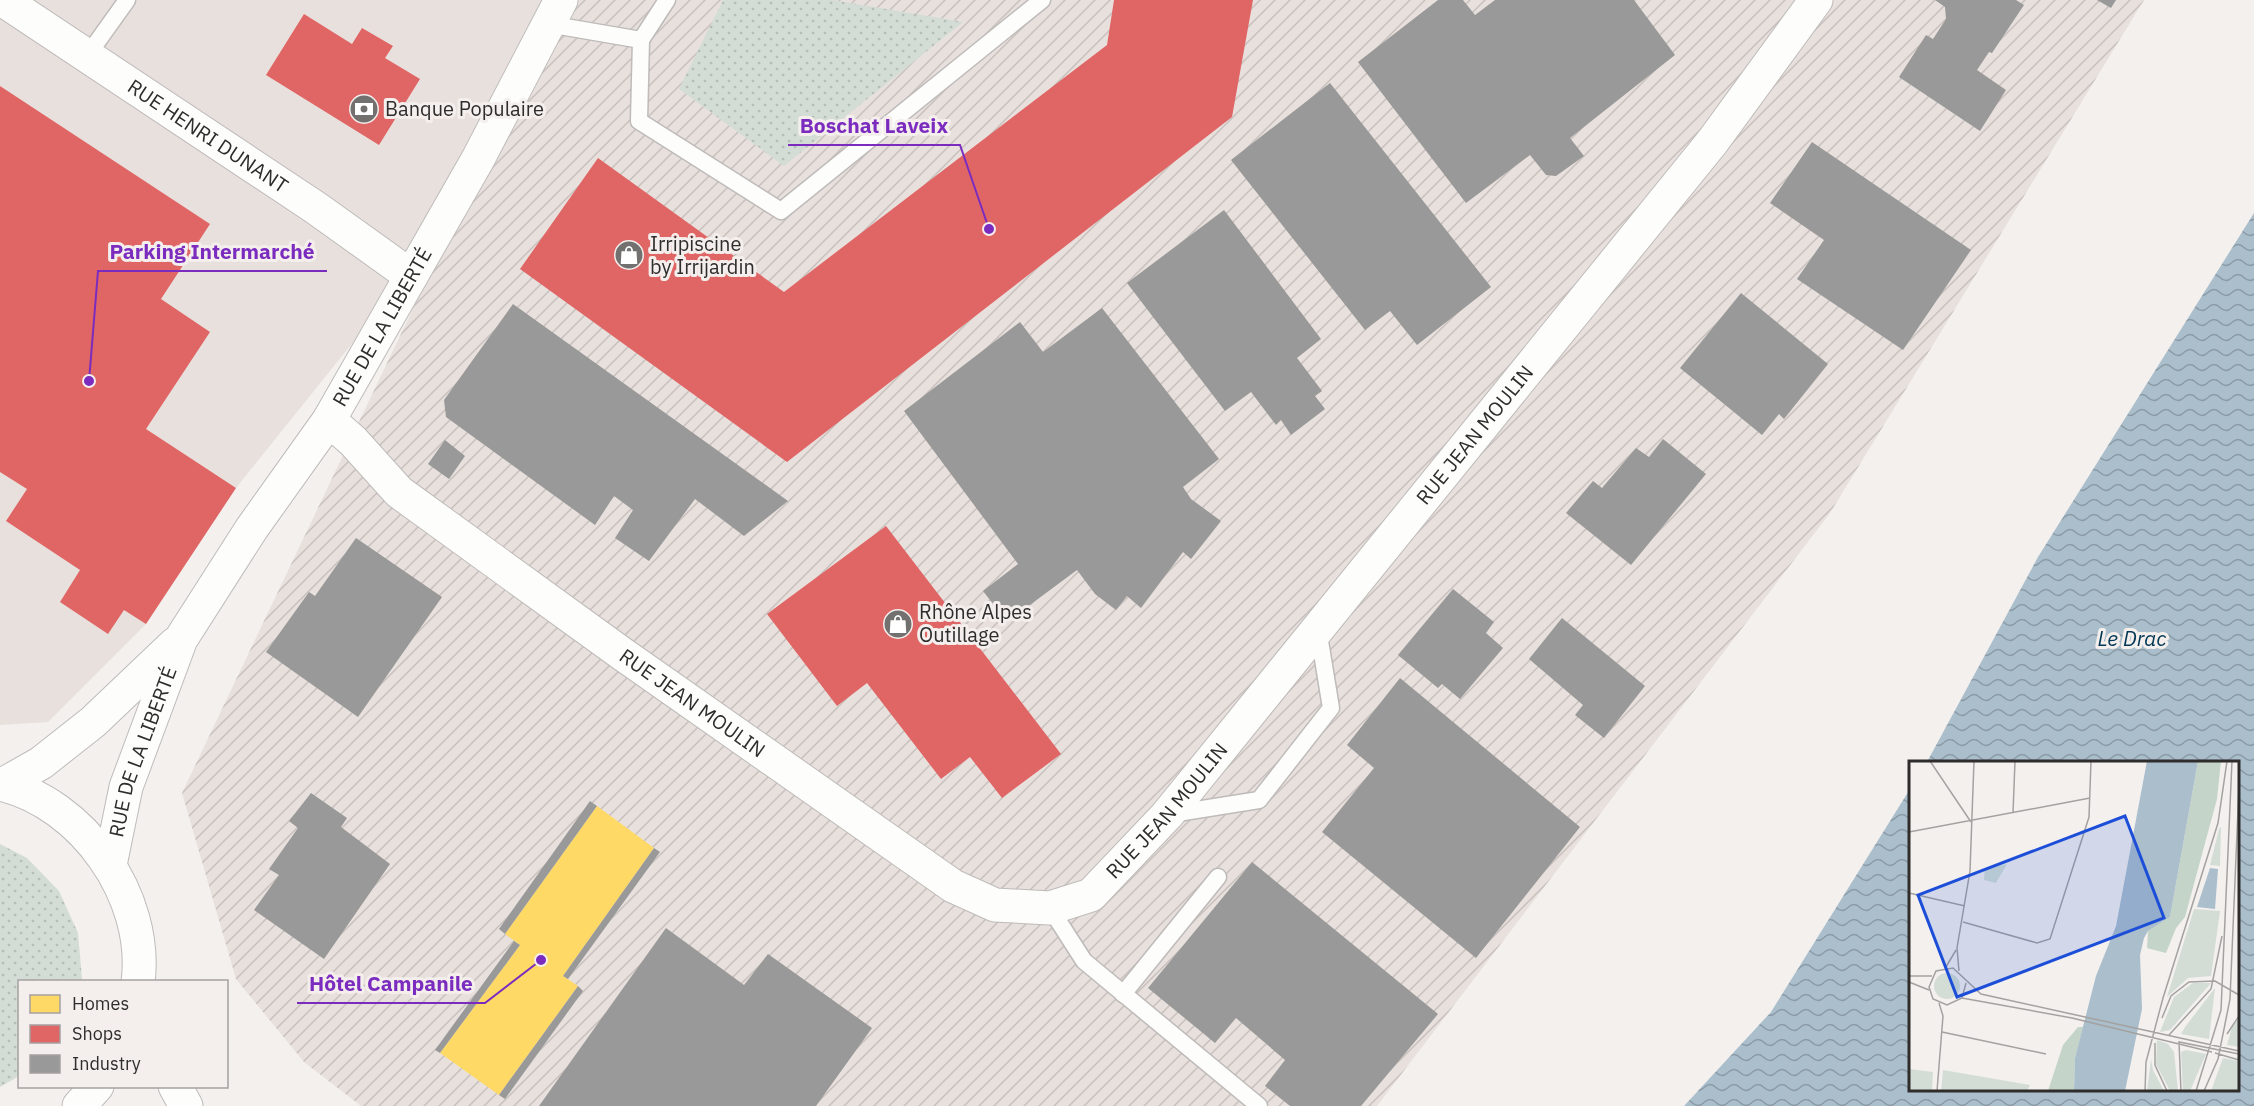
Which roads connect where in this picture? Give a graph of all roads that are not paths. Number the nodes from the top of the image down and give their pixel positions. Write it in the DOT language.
graph roads {
  1 [pos="3,0"];
  2 [pos="127,0"];
  3 [pos="667,0"];
  4 [pos="1042,0"];
  5 [pos="1816,0"];
  6 [pos="555,12"];
  7 [pos="641,40"];
  8 [pos="87,56"];
  9 [pos="411,276"];
  10 [pos="329,420"];
  11 [pos="1318,629"];
  12 [pos="181,639"];
  13 [pos="2,784"];
  14 [pos="1167,814"];
  15 [pos="110,865"];
  16 [pos="1218,877"];
  17 [pos="1050,909"];
  18 [pos="138,980"];
  19 [pos="1123,994"];
  20 [pos="95,1088"];
  21 [pos="176,1088"];
  22 [pos="79,1106"];
  23 [pos="186,1106"];
  24 [pos="1259,1106"];
  1 -- 8 [label="street, RUE HENRI DUNANT"];
  2 -- 8 [label="lane"];
  3 -- 7 [label="lane"];
  4 -- 7 [label="lane"];
  5 -- 11 [label="street, RUE JEAN MOULIN"];
  6 -- 7 [label="lane"];
  6 -- 9 [label="street, RUE DE LA LIBERTÉ"];
  8 -- 9 [label="street, RUE HENRI DUNANT"];
  9 -- 10 [label="street, RUE DE LA LIBERTÉ"];
  10 -- 12 [label="street, RUE DE LA LIBERTÉ"];
  10 -- 17 [label="street, RUE JEAN MOULIN"];
  11 -- 14 [label="street, RUE JEAN MOULIN"];
  11 -- 14 [label="lane"];
  12 -- 13 [label="street, RUE DE LA LIBERTÉ"];
  12 -- 15 [label="street, RUE DE LA LIBERTÉ"];
  13 -- 15 [label="street"];
  14 -- 17 [label="street, RUE JEAN MOULIN"];
  15 -- 18 [label="street"];
  16 -- 19 [label="lane"];
  17 -- 19 [label="lane"];
  19 -- 24 [label="lane"];
  20 -- 22 [label="street"];
  21 -- 23 [label="street"];
}
